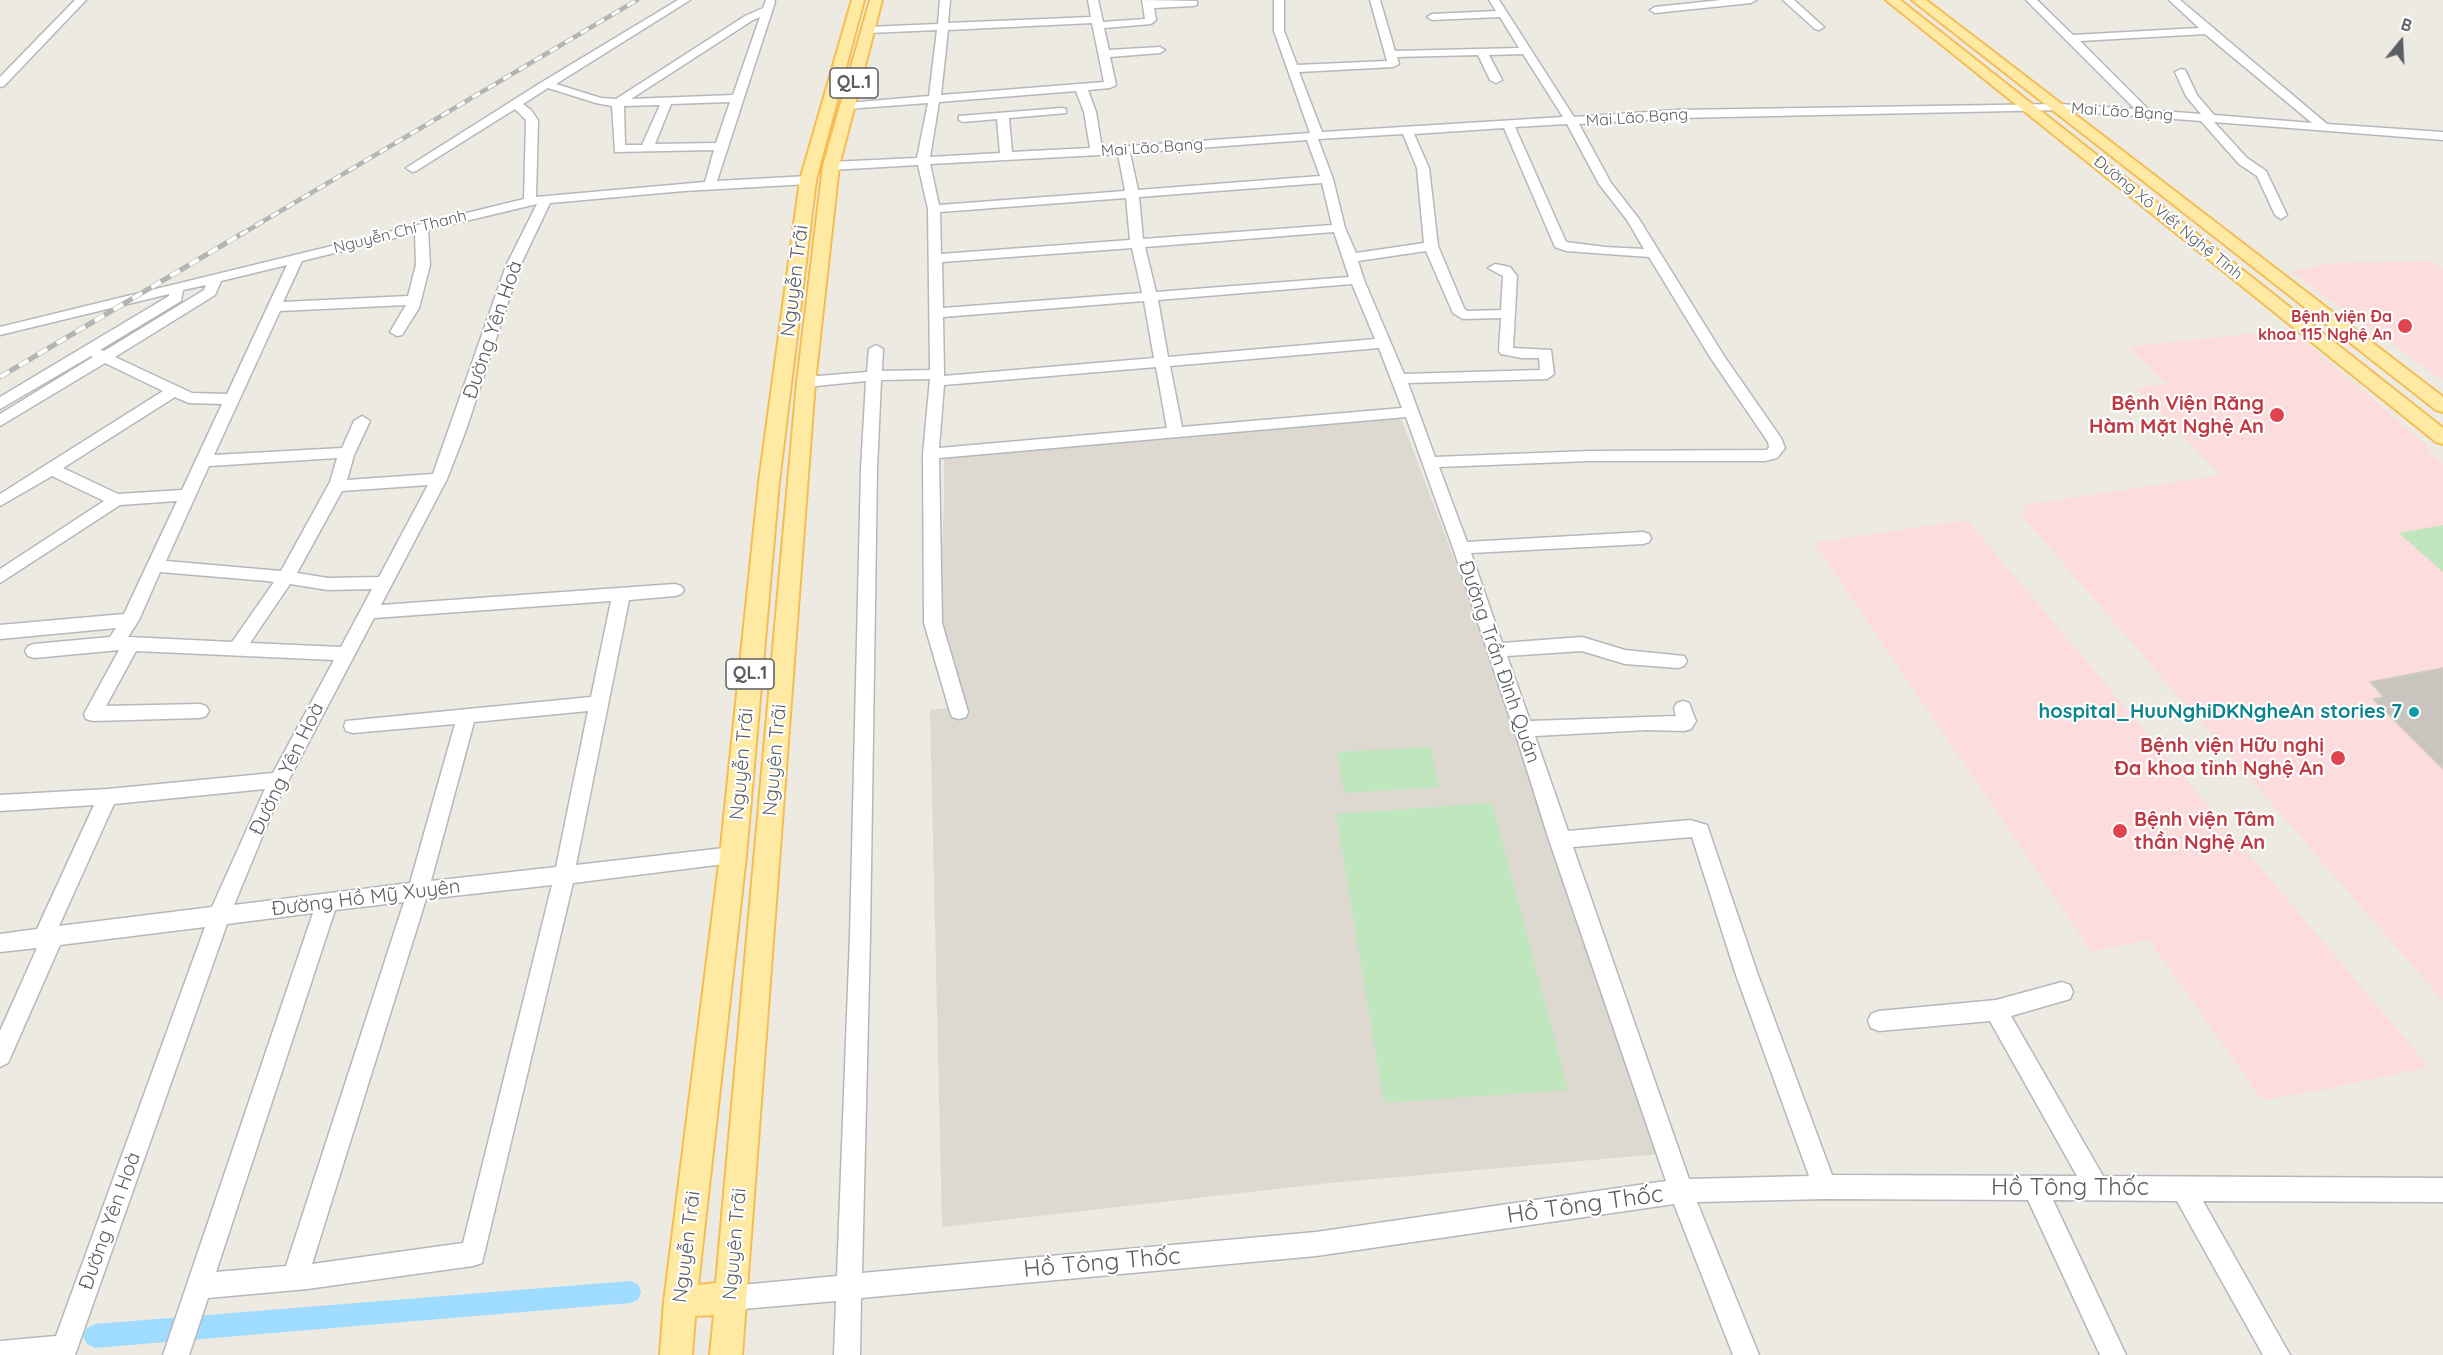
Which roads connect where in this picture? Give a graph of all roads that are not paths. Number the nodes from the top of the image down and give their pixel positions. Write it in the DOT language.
graph roads {
  1 [pos="81,0"];
  2 [pos="686,0"];
  3 [pos="858,0"];
  4 [pos="876,0"];
  5 [pos="945,0"];
  6 [pos="1093,0"];
  7 [pos="1279,0"];
  8 [pos="1375,0"];
  9 [pos="1494,0"];
  10 [pos="1751,0"];
  11 [pos="1788,0"];
  12 [pos="1892,0"];
  13 [pos="1918,0"];
  14 [pos="2031,0"];
  15 [pos="2174,0"];
  16 [pos="1148,2"];
  17 [pos="1713,2"];
  18 [pos="1193,3"];
  19 [pos="769,5"];
  20 [pos="1655,10"];
  21 [pos="1502,14"];
  22 [pos="1432,17"];
  23 [pos="1098,22"];
  24 [pos="942,26"];
  25 [pos="1819,27"];
  26 [pos="868,30"];
  27 [pos="2208,31"];
  28 [pos="2072,39"];
  29 [pos="1160,50"];
  30 [pos="1526,51"];
  31 [pos="1482,52"];
  32 [pos="1105,54"];
  33 [pos="1391,59"];
  34 [pos="1292,69"];
  35 [pos="2181,72"];
  36 [pos="1397,80"];
  37 [pos="1496,80"];
  38 [pos="0,84"];
  39 [pos="546,84"];
  40 [pos="1081,88"];
  41 [pos="737,98"];
  42 [pos="667,101"];
  43 [pos="932,101"];
  44 [pos="515,104"];
  45 [pos="618,104"];
  46 [pos="848,106"];
  47 [pos="2059,107"];
  48 [pos="2030,109"];
  49 [pos="1062,111"];
  50 [pos="2144,112"];
  51 [pos="1002,116"];
  52 [pos="963,118"];
  53 [pos="2207,118"];
  54 [pos="1572,122"];
  55 [pos="1508,123"];
  56 [pos="2323,126"];
  57 [pos="1407,130"];
  58 [pos="1314,136"];
  59 [pos="2443,136"];
  60 [pos="722,146"];
  61 [pos="647,148"];
  62 [pos="1123,150"];
  63 [pos="1097,151"];
  64 [pos="1006,156"];
  65 [pos="923,160"];
  66 [pos="831,166"];
  67 [pos="412,168"];
  68 [pos="1327,179"];
  69 [pos="808,180"];
  70 [pos="710,185"];
  71 [pos="1132,195"];
  72 [pos="538,200"];
  73 [pos="934,209"];
  74 [pos="2281,214"];
  75 [pos="421,227"];
  76 [pos="1339,228"];
  77 [pos="1137,243"];
  78 [pos="1431,246"];
  79 [pos="1654,253"];
  80 [pos="297,258"];
  81 [pos="1351,258"];
  82 [pos="934,259"];
  83 [pos="1495,268"];
  84 [pos="215,278"];
  85 [pos="1357,280"];
  86 [pos="176,287"];
  87 [pos="1150,296"];
  88 [pos="414,300"];
  89 [pos="275,307"];
  90 [pos="936,313"];
  91 [pos="1508,314"];
  92 [pos="0,331"];
  93 [pos="397,332"];
  94 [pos="1383,343"];
  95 [pos="876,349"];
  96 [pos="89,350"];
  97 [pos="105,357"];
  98 [pos="1163,362"];
  99 [pos="874,376"];
  100 [pos="937,378"];
  101 [pos="1398,378"];
  102 [pos="806,382"];
  103 [pos="173,392"];
  104 [pos="231,399"];
  105 [pos="0,404"];
  106 [pos="2443,406"];
  107 [pos="1411,412"];
  108 [pos="0,421"];
  109 [pos="362,421"];
  110 [pos="1175,433"];
  111 [pos="2442,436"];
  112 [pos="931,454"];
  113 [pos="346,455"];
  114 [pos="202,461"];
  115 [pos="1428,462"];
  116 [pos="51,469"];
  117 [pos="439,479"];
  118 [pos="336,486"];
  119 [pos="187,495"];
  120 [pos="116,500"];
  121 [pos="0,501"];
  122 [pos="1643,538"];
  123 [pos="1461,548"];
  124 [pos="154,566"];
  125 [pos="0,577"];
  126 [pos="285,579"];
  127 [pos="384,583"];
  128 [pos="675,590"];
  129 [pos="621,595"];
  130 [pos="368,612"];
  131 [pos="130,621"];
  132 [pos="0,632"];
  133 [pos="123,643"];
  134 [pos="237,648"];
  135 [pos="1494,650"];
  136 [pos="34,651"];
  137 [pos="345,654"];
  138 [pos="1678,661"];
  139 [pos="599,703"];
  140 [pos="1683,708"];
  141 [pos="200,711"];
  142 [pos="959,712"];
  143 [pos="467,715"];
  144 [pos="353,726"];
  145 [pos="1521,729"];
  146 [pos="279,780"];
  147 [pos="108,797"];
  148 [pos="0,803"];
  149 [pos="1559,840"];
  150 [pos="733,856"];
  151 [pos="564,876"];
  152 [pos="418,891"];
  153 [pos="327,903"];
  154 [pos="219,916"];
  155 [pos="49,937"];
  156 [pos="0,944"];
  157 [pos="2062,992"];
  158 [pos="1996,1011"];
  159 [pos="1879,1021"];
  160 [pos="0,1056"];
  161 [pos="1825,1187"];
  162 [pos="2035,1188"];
  163 [pos="2096,1188"];
  164 [pos="2183,1188"];
  165 [pos="2443,1190"];
  166 [pos="1681,1191"];
  167 [pos="295,1278"];
  168 [pos="851,1285"];
  169 [pos="199,1286"];
  170 [pos="730,1298"];
  171 [pos="680,1302"];
  172 [pos="183,1335"];
  173 [pos="63,1351"];
  174 [pos="0,1354"];
  175 [pos="676,1355"];
  176 [pos="726,1355"];
  177 [pos="847,1355"];
  178 [pos="1746,1355"];
  179 [pos="2113,1355"];
  180 [pos="2277,1355"];
  1 -- 38 [label="street"];
  2 -- 39 [label="street"];
  3 -- 69 [label="main road, Nguyễn Trãi / QL.1"];
  4 -- 26 [label="main road, QL.1"];
  5 -- 24 [label="street"];
  6 -- 23 [label="street"];
  7 -- 34 [label="street, Đường Trần Đình Quán"];
  8 -- 33 [label="street"];
  9 -- 21 [label="street"];
  10 -- 17 [label="street"];
  11 -- 25 [label="street"];
  12 -- 48 [label="main road, Đường Xô Viết Nghệ Tĩnh"];
  13 -- 47 [label="main road, Đường Xô Viết Nghệ Tĩnh"];
  14 -- 28 [label="street"];
  15 -- 27 [label="street"];
  16 -- 18 [label="street"];
  16 -- 23 [label="street"];
  17 -- 20 [label="street"];
  19 -- 41 [label="street"];
  19 -- 45 [label="street"];
  21 -- 22 [label="street"];
  21 -- 30 [label="street"];
  23 -- 24 [label="street"];
  23 -- 32 [label="street"];
  24 -- 26 [label="street"];
  24 -- 43 [label="street"];
  26 -- 46 [label="main road, QL.1"];
  27 -- 28 [label="street"];
  27 -- 56 [label="street"];
  28 -- 50 [label="street"];
  29 -- 32 [label="street"];
  30 -- 31 [label="street"];
  30 -- 54 [label="street"];
  31 -- 33 [label="street"];
  31 -- 37 [label="street"];
  32 -- 40 [label="street"];
  33 -- 34 [label="street"];
  33 -- 36 [label="street"];
  34 -- 58 [label="street, Đường Trần Đình Quán"];
  35 -- 53 [label="street"];
  39 -- 44 [label="street"];
  39 -- 45 [label="street"];
  40 -- 43 [label="street"];
  40 -- 63 [label="street"];
  41 -- 42 [label="street"];
  41 -- 60 [label="street"];
  42 -- 45 [label="street"];
  42 -- 61 [label="street"];
  43 -- 46 [label="street"];
  43 -- 65 [label="street"];
  44 -- 67 [label="street"];
  44 -- 72 [label="street"];
  45 -- 61 [label="street"];
  46 -- 66 [label="main road, QL.1"];
  47 -- 48 [label="street, Mai Lão Bạng"];
  47 -- 50 [label="street, Mai Lão Bạng"];
  47 -- 106 [label="main road, Đường Xô Viết Nghệ Tĩnh"];
  48 -- 54 [label="street, Mai Lão Bạng"];
  48 -- 111 [label="main road, Đường Xô Viết Nghệ Tĩnh"];
  49 -- 51 [label="street"];
  50 -- 53 [label="street, Mai Lão Bạng"];
  51 -- 52 [label="street"];
  51 -- 64 [label="street"];
  53 -- 56 [label="street, Mai Lão Bạng"];
  53 -- 74 [label="street"];
  54 -- 55 [label="street, Mai Lão Bạng"];
  54 -- 79 [label="street"];
  55 -- 57 [label="street, Mai Lão Bạng"];
  55 -- 79 [label="street"];
  56 -- 59 [label="street, Mai Lão Bạng"];
  57 -- 58 [label="street, Mai Lão Bạng"];
  57 -- 78 [label="street"];
  58 -- 62 [label="street, Mai Lão Bạng"];
  58 -- 68 [label="street, Đường Trần Đình Quán"];
  60 -- 61 [label="street"];
  60 -- 70 [label="street"];
  62 -- 63 [label="street, Mai Lão Bạng"];
  62 -- 71 [label="street"];
  63 -- 64 [label="street, Mai Lão Bạng"];
  64 -- 65 [label="street, Mai Lão Bạng"];
  65 -- 66 [label="street, Mai Lão Bạng"];
  65 -- 73 [label="street"];
  66 -- 69 [label="main road"];
  66 -- 102 [label="main road, Nguyên Trãi / QL.1"];
  68 -- 71 [label="street"];
  68 -- 76 [label="street, Đường Trần Đình Quán"];
  69 -- 70 [label="street, Nguyễn Chí Thanh"];
  69 -- 150 [label="main road, Nguyễn Trãi / QL.1"];
  70 -- 72 [label="street, Nguyễn Chí Thanh"];
  71 -- 73 [label="street"];
  71 -- 77 [label="street"];
  72 -- 75 [label="street, Nguyễn Chí Thanh"];
  72 -- 117 [label="street, Đường Yên Hoà"];
  73 -- 82 [label="street"];
  75 -- 80 [label="street, Nguyễn Chí Thanh"];
  75 -- 88 [label="street"];
  76 -- 77 [label="street"];
  76 -- 81 [label="street, Đường Trần Đình Quán"];
  77 -- 82 [label="street"];
  77 -- 87 [label="street"];
  78 -- 81 [label="street"];
  78 -- 91 [label="street"];
  79 -- 115 [label="street"];
  80 -- 84 [label="street, Nguyễn Chí Thanh"];
  80 -- 89 [label="street"];
  81 -- 85 [label="street, Đường Trần Đình Quán"];
  82 -- 90 [label="street"];
  83 -- 91 [label="street"];
  84 -- 86 [label="street, Nguyễn Chí Thanh"];
  84 -- 97 [label="street"];
  85 -- 87 [label="street"];
  85 -- 94 [label="street, Đường Trần Đình Quán"];
  86 -- 92 [label="street, Nguyễn Chí Thanh"];
  86 -- 96 [label="street"];
  87 -- 90 [label="street"];
  87 -- 98 [label="street"];
  88 -- 89 [label="street"];
  88 -- 93 [label="street"];
  89 -- 104 [label="street"];
  90 -- 100 [label="street"];
  91 -- 101 [label="street"];
  94 -- 98 [label="street"];
  94 -- 101 [label="street, Đường Trần Đình Quán"];
  95 -- 99 [label="street"];
  96 -- 97 [label="street"];
  96 -- 105 [label="street"];
  97 -- 103 [label="street"];
  97 -- 108 [label="street"];
  98 -- 100 [label="street"];
  98 -- 110 [label="street"];
  99 -- 100 [label="street"];
  99 -- 102 [label="street"];
  99 -- 168 [label="street"];
  100 -- 112 [label="street"];
  101 -- 107 [label="street, Đường Trần Đình Quán"];
  102 -- 170 [label="main road, Nguyên Trãi / QL.1"];
  103 -- 104 [label="street"];
  103 -- 116 [label="street"];
  104 -- 114 [label="street"];
  107 -- 110 [label="street"];
  107 -- 115 [label="street, Đường Trần Đình Quán"];
  109 -- 113 [label="street"];
  110 -- 112 [label="street"];
  112 -- 142 [label="street"];
  113 -- 114 [label="street"];
  113 -- 118 [label="street"];
  114 -- 119 [label="street"];
  115 -- 123 [label="street, Đường Trần Đình Quán"];
  116 -- 120 [label="street"];
  116 -- 121 [label="street"];
  117 -- 118 [label="street"];
  117 -- 127 [label="street, Đường Yên Hoà"];
  118 -- 126 [label="street"];
  119 -- 120 [label="street"];
  119 -- 124 [label="street"];
  120 -- 125 [label="street"];
  122 -- 123 [label="street"];
  123 -- 135 [label="street, Đường Trần Đình Quán"];
  124 -- 126 [label="street"];
  124 -- 131 [label="street"];
  126 -- 127 [label="street"];
  126 -- 134 [label="street"];
  127 -- 130 [label="street, Đường Yên Hoà"];
  128 -- 129 [label="street"];
  129 -- 130 [label="street"];
  129 -- 139 [label="street"];
  130 -- 137 [label="street, Đường Yên Hoà"];
  131 -- 132 [label="street"];
  131 -- 133 [label="street"];
  133 -- 134 [label="street"];
  133 -- 136 [label="street"];
  133 -- 141 [label="street"];
  134 -- 137 [label="street"];
  135 -- 138 [label="street"];
  135 -- 145 [label="street, Đường Trần Đình Quán"];
  137 -- 146 [label="street, Đường Yên Hoà"];
  139 -- 143 [label="street"];
  139 -- 151 [label="street"];
  140 -- 145 [label="street"];
  143 -- 144 [label="street"];
  143 -- 152 [label="street"];
  145 -- 149 [label="street, Đường Trần Đình Quán"];
  146 -- 147 [label="street"];
  146 -- 154 [label="street, Đường Yên Hoà"];
  147 -- 148 [label="street"];
  147 -- 155 [label="street"];
  149 -- 161 [label="street"];
  149 -- 166 [label="street, Đường Trần Đình Quán"];
  150 -- 151 [label="street, Đường Hồ Mỹ Xuyên"];
  150 -- 171 [label="main road, Nguyễn Trãi / QL.1"];
  151 -- 152 [label="street, Đường Hồ Mỹ Xuyên"];
  151 -- 167 [label="street"];
  152 -- 153 [label="street, Đường Hồ Mỹ Xuyên"];
  152 -- 167 [label="street"];
  153 -- 154 [label="street, Đường Hồ Mỹ Xuyên"];
  153 -- 169 [label="street"];
  154 -- 155 [label="street, Đường Hồ Mỹ Xuyên"];
  154 -- 173 [label="street, Đường Yên Hoà"];
  155 -- 156 [label="street, Đường Hồ Mỹ Xuyên"];
  155 -- 160 [label="street"];
  157 -- 158 [label="street"];
  158 -- 159 [label="street"];
  158 -- 163 [label="street"];
  161 -- 162 [label="street, Hồ Tông Thốc"];
  161 -- 166 [label="street, Hồ Tông Thốc"];
  162 -- 163 [label="street, Hồ Tông Thốc"];
  162 -- 179 [label="street"];
  163 -- 164 [label="street, Hồ Tông Thốc"];
  164 -- 165 [label="street, Hồ Tông Thốc"];
  164 -- 180 [label="street"];
  166 -- 168 [label="street, Hồ Tông Thốc"];
  166 -- 178 [label="street, Đường Trần Đình Quán"];
  167 -- 169 [label="street"];
  168 -- 170 [label="street, Hồ Tông Thốc"];
  168 -- 177 [label="street"];
  169 -- 172 [label="street"];
  170 -- 171 [label="main road"];
  170 -- 176 [label="main road, Nguyên Trãi / QL.1"];
  171 -- 175 [label="main road, Nguyễn Trãi / QL.1"];
  173 -- 174 [label="street"];
}
